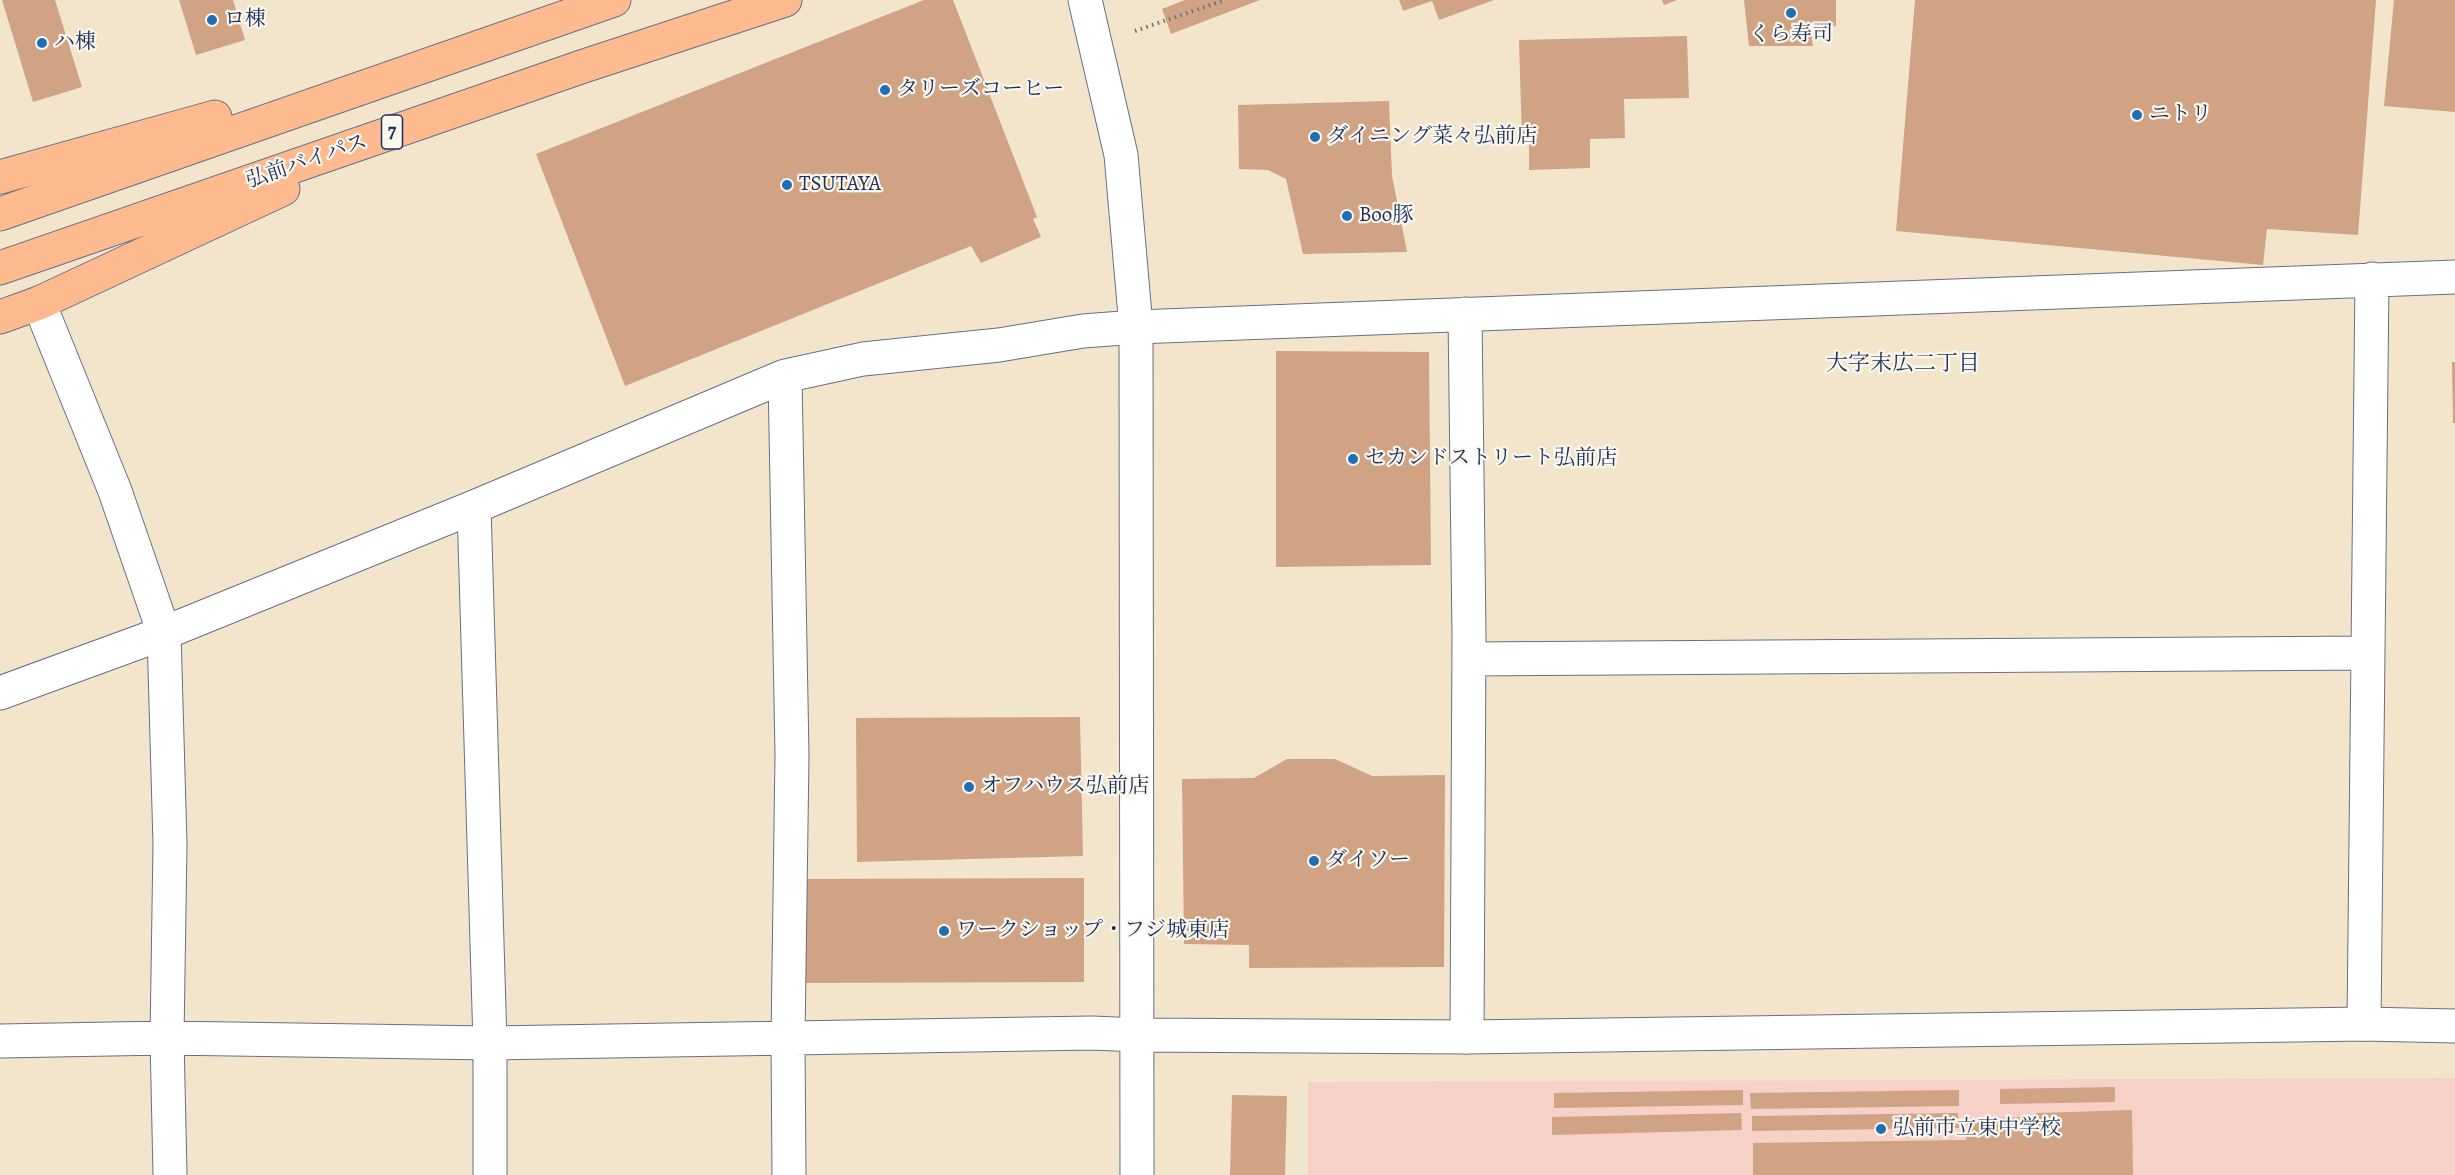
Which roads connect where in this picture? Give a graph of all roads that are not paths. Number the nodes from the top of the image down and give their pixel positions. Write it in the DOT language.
graph roads {
  1 [pos="614,0"];
  2 [pos="784,0"];
  3 [pos="1085,0"];
  4 [pos="508,36"];
  5 [pos="584,66"];
  6 [pos="0,177"];
  7 [pos="0,214"];
  8 [pos="0,268"];
  9 [pos="2455,277"];
  10 [pos="2372,279"];
  11 [pos="39,303"];
  12 [pos="1465,314"];
  13 [pos="0,317"];
  14 [pos="1136,327"];
  15 [pos="785,375"];
  16 [pos="474,507"];
  17 [pos="164,633"];
  18 [pos="2367,653"];
  19 [pos="1468,659"];
  20 [pos="0,693"];
  21 [pos="2364,1024"];
  22 [pos="2455,1026"];
  23 [pos="1137,1035"];
  24 [pos="1467,1037"];
  25 [pos="167,1038"];
  26 [pos="788,1039"];
  27 [pos="0,1041"];
  28 [pos="490,1043"];
  29 [pos="170,1175"];
  30 [pos="490,1175"];
  31 [pos="789,1175"];
  32 [pos="1137,1175"];
  1 -- 4 [label="highway"];
  2 -- 5 [label="highway, 弘前バイパス / 7"];
  3 -- 14 [label="street"];
  4 -- 6 [label="highway"];
  4 -- 7 [label="highway"];
  5 -- 8 [label="highway, 弘前バイパス / 7"];
  5 -- 11 [label="highway, 7"];
  9 -- 10 [label="street"];
  10 -- 12 [label="street"];
  10 -- 18 [label="street"];
  11 -- 13 [label="highway, 7"];
  11 -- 17 [label="street"];
  12 -- 14 [label="street"];
  12 -- 19 [label="street"];
  14 -- 15 [label="street"];
  14 -- 23 [label="street"];
  15 -- 16 [label="street"];
  15 -- 26 [label="street"];
  16 -- 17 [label="street"];
  16 -- 28 [label="street"];
  17 -- 20 [label="street"];
  17 -- 25 [label="street"];
  18 -- 19 [label="street"];
  18 -- 21 [label="street"];
  19 -- 24 [label="street"];
  21 -- 22 [label="street"];
  21 -- 24 [label="street"];
  23 -- 24 [label="street"];
  23 -- 26 [label="street"];
  23 -- 32 [label="street"];
  25 -- 27 [label="street"];
  25 -- 28 [label="street"];
  25 -- 29 [label="street"];
  26 -- 28 [label="street"];
  26 -- 31 [label="street"];
  28 -- 30 [label="street"];
}
